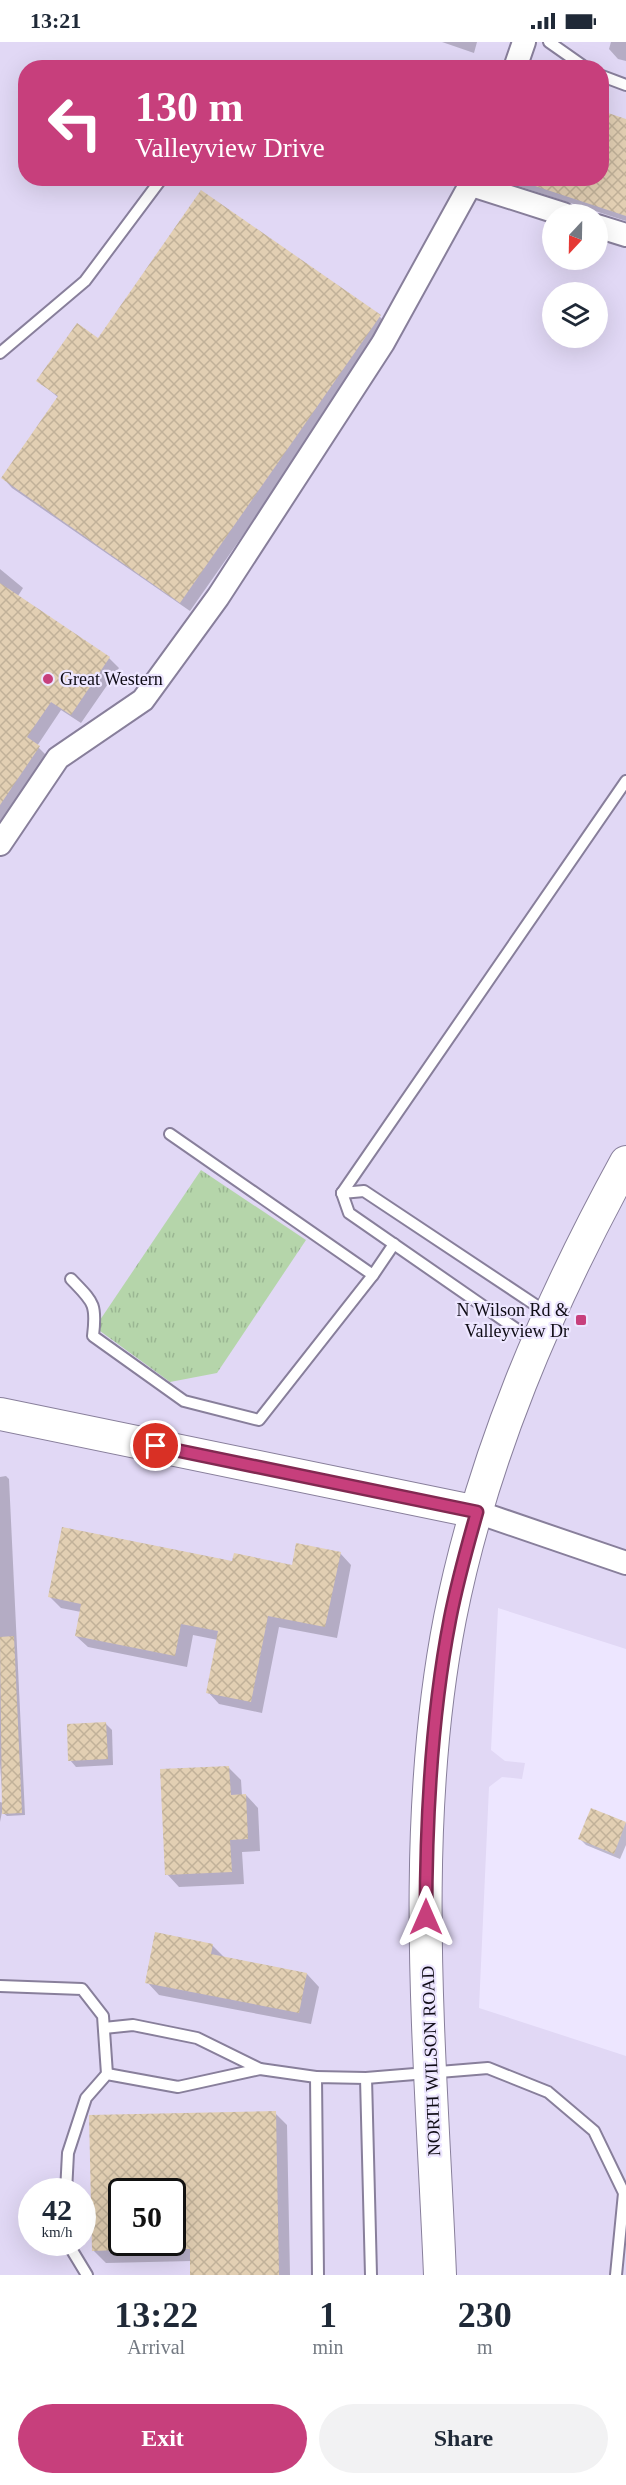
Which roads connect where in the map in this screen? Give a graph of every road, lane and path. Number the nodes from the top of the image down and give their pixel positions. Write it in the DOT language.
graph roads {
  1 [pos="524,42"];
  2 [pos="549,42"];
  3 [pos="518,60"];
  4 [pos="575,60"];
  5 [pos="609,79"];
  6 [pos="626,85"];
  7 [pos="156,186"];
  8 [pos="471,186"];
  9 [pos="484,186"];
  10 [pos="542,207"];
  11 [pos="608,229"];
  12 [pos="626,235"];
  13 [pos="0,353"];
  14 [pos="626,781"];
  15 [pos="0,844"];
  16 [pos="170,1134"];
  17 [pos="626,1162"];
  18 [pos="342,1192"];
  19 [pos="394,1244"];
  20 [pos="374,1275"];
  21 [pos="71,1279"];
  22 [pos="549,1314"];
  23 [pos="537,1343"];
  24 [pos="0,1414"];
  25 [pos="477,1512"];
  26 [pos="626,1563"];
  27 [pos="0,1986"];
  28 [pos="104,2028"];
  29 [pos="260,2069"];
  30 [pos="431,2072"];
  31 [pos="107,2074"];
  32 [pos="316,2077"];
  33 [pos="366,2078"];
  34 [pos="67,2178"];
  35 [pos="75,2256"];
  36 [pos="87,2275"];
  37 [pos="318,2275"];
  38 [pos="370,2275"];
  39 [pos="440,2275"];
  40 [pos="616,2275"];
  1 -- 3 [label="street"];
  2 -- 4 [label="lane"];
  5 -- 6 [label="lane"];
  7 -- 13 [label="lane"];
  8 -- 15 [label="street"];
  9 -- 10 [label="street"];
  11 -- 12 [label="street"];
  14 -- 18 [label="lane"];
  16 -- 20 [label="lane"];
  17 -- 22 [label="main road, NORTH WILSON ROAD"];
  18 -- 19 [label="lane"];
  18 -- 22 [label="lane"];
  19 -- 20 [label="lane"];
  19 -- 23 [label="lane"];
  20 -- 21 [label="lane"];
  22 -- 23 [label="main road, NORTH WILSON ROAD"];
  23 -- 25 [label="main road, NORTH WILSON ROAD"];
  24 -- 25 [label="main road"];
  25 -- 26 [label="street"];
  25 -- 30 [label="main road, NORTH WILSON ROAD"];
  27 -- 28 [label="lane"];
  28 -- 29 [label="lane"];
  28 -- 31 [label="lane"];
  29 -- 31 [label="lane"];
  29 -- 32 [label="lane"];
  30 -- 33 [label="lane"];
  30 -- 39 [label="main road, NORTH WILSON ROAD"];
  30 -- 40 [label="lane"];
  31 -- 34 [label="lane"];
  32 -- 33 [label="lane"];
  32 -- 37 [label="lane"];
  33 -- 38 [label="lane"];
  35 -- 36 [label="lane"];
}
